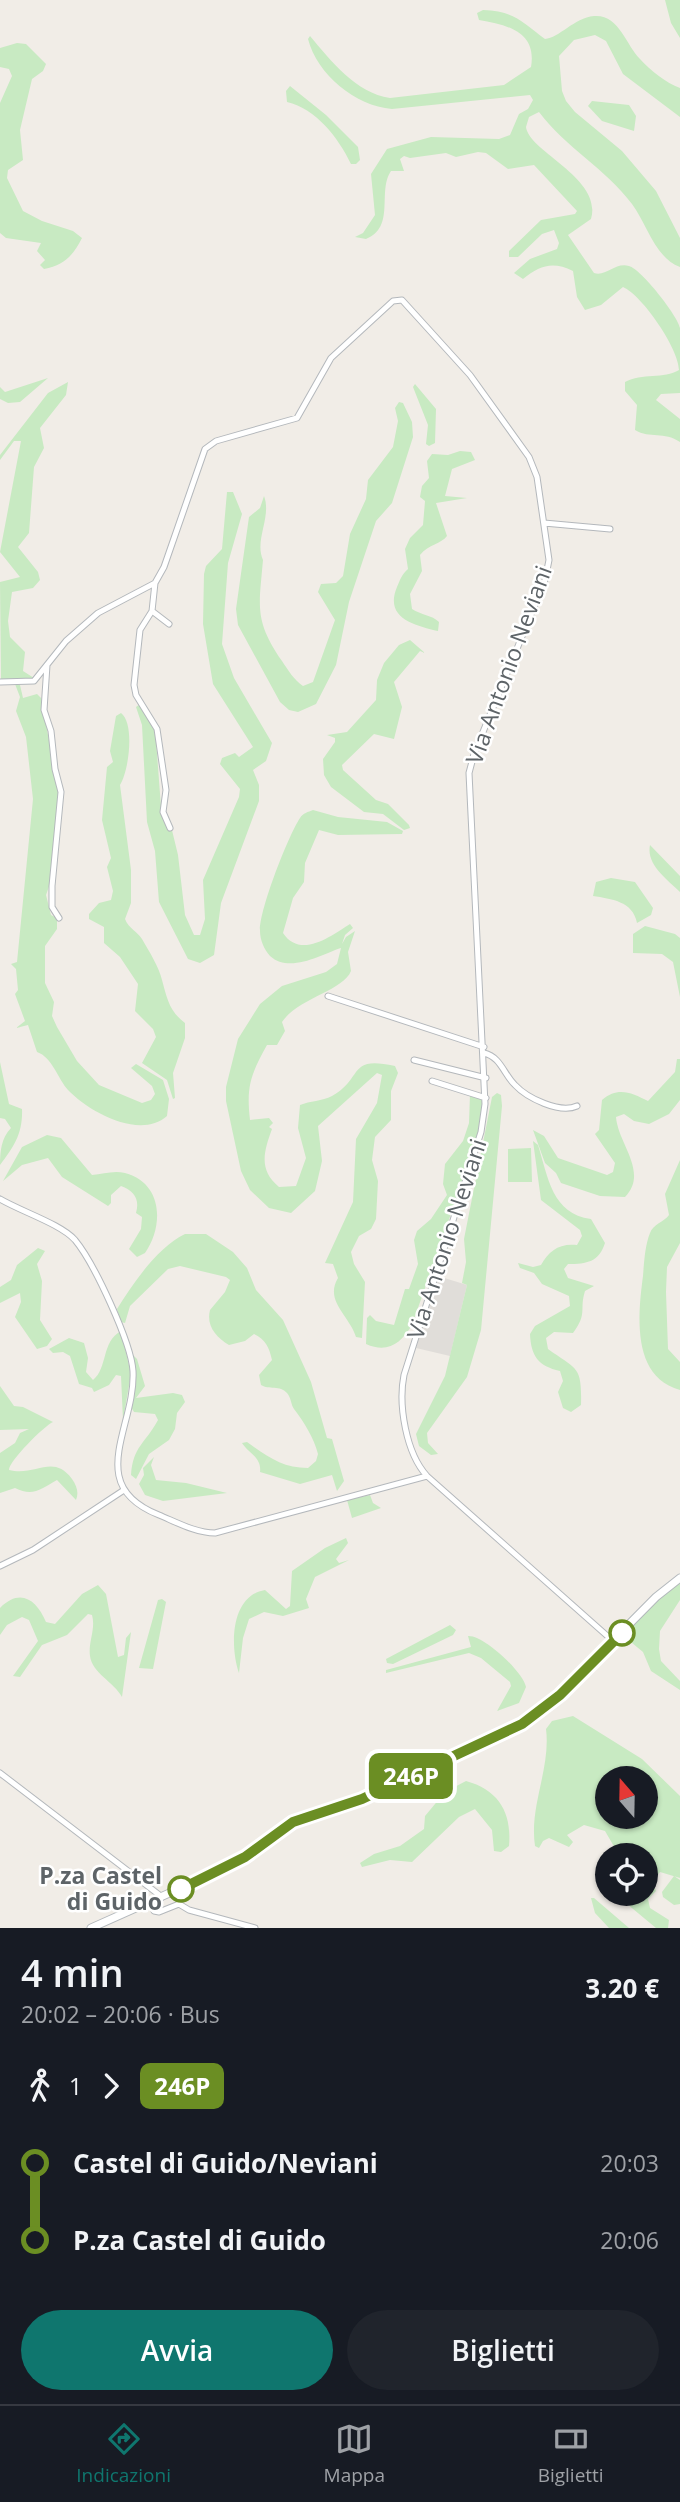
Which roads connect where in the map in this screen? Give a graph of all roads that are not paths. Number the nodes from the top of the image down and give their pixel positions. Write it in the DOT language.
graph roads {
  1 [pos="544,523"];
  2 [pos="610,529"];
  3 [pos="155,583"];
  4 [pos="152,611"];
  5 [pos="169,624"];
  6 [pos="47,665"];
  7 [pos="0,682"];
  8 [pos="170,828"];
  9 [pos="59,918"];
  10 [pos="328,996"];
  11 [pos="484,1050"];
  12 [pos="414,1060"];
  13 [pos="486,1079"];
  14 [pos="432,1081"];
  15 [pos="486,1098"];
  16 [pos="577,1106"];
  17 [pos="0,1199"];
  18 [pos="427,1476"];
  19 [pos="124,1490"];
  20 [pos="0,1566"];
  21 [pos="680,1578"];
  22 [pos="613,1641"];
  23 [pos="0,1773"];
  24 [pos="162,1897"];
  25 [pos="150,1903"];
  26 [pos="91,1928"];
  27 [pos="255,1928"];
  1 -- 2 [label="street"];
  1 -- 3 [label="street, Via Antonio Neviani"];
  1 -- 11 [label="street, Via Antonio Neviani"];
  3 -- 4 [label="street, Via Antonio Neviani"];
  3 -- 6 [label="street"];
  4 -- 5 [label="street"];
  4 -- 8 [label="street, Via Antonio Neviani"];
  6 -- 7 [label="street"];
  6 -- 9 [label="street"];
  10 -- 11 [label="street"];
  11 -- 13 [label="street, Via Antonio Neviani"];
  11 -- 16 [label="street"];
  12 -- 13 [label="street"];
  13 -- 15 [label="street, Via Antonio Neviani"];
  14 -- 15 [label="street"];
  15 -- 18 [label="street, Via Antonio Neviani"];
  17 -- 19 [label="street"];
  18 -- 19 [label="street"];
  18 -- 22 [label="street, Via Antonio Neviani"];
  19 -- 20 [label="street"];
  21 -- 22 [label="street"];
  22 -- 24 [label="street"];
  23 -- 24 [label="street"];
  24 -- 25 [label="street"];
  25 -- 26 [label="street"];
  25 -- 27 [label="street"];
}
